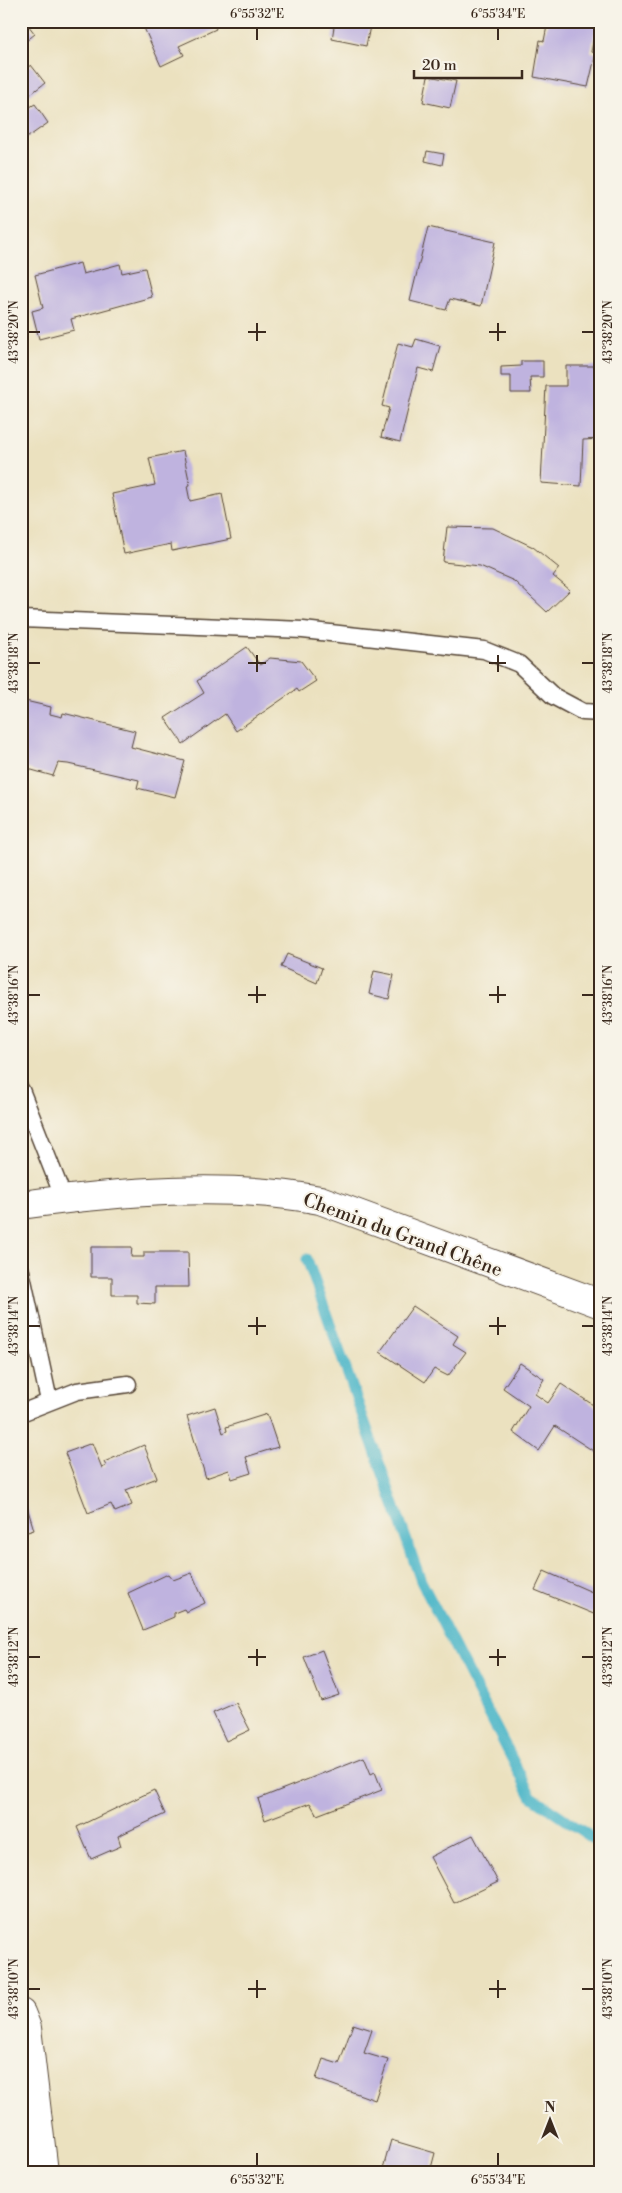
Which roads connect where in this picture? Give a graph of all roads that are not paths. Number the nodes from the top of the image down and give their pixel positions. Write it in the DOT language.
graph roads {
  1 [pos="21,619"];
  2 [pos="601,713"];
  3 [pos="21,1090"];
  4 [pos="64,1199"];
  5 [pos="21,1205"];
  6 [pos="21,1271"];
  7 [pos="601,1304"];
  8 [pos="128,1384"];
  9 [pos="49,1401"];
  10 [pos="21,1413"];
  11 [pos="21,2012"];
  12 [pos="44,2172"];
  1 -- 2 [label="lane"];
  3 -- 4 [label="lane"];
  4 -- 5 [label="main road, Chemin du Grand Chêne"];
  4 -- 7 [label="main road, Chemin du Grand Chêne"];
  6 -- 9 [label="lane"];
  8 -- 9 [label="lane"];
  9 -- 10 [label="lane"];
  11 -- 12 [label="main road"];
}
